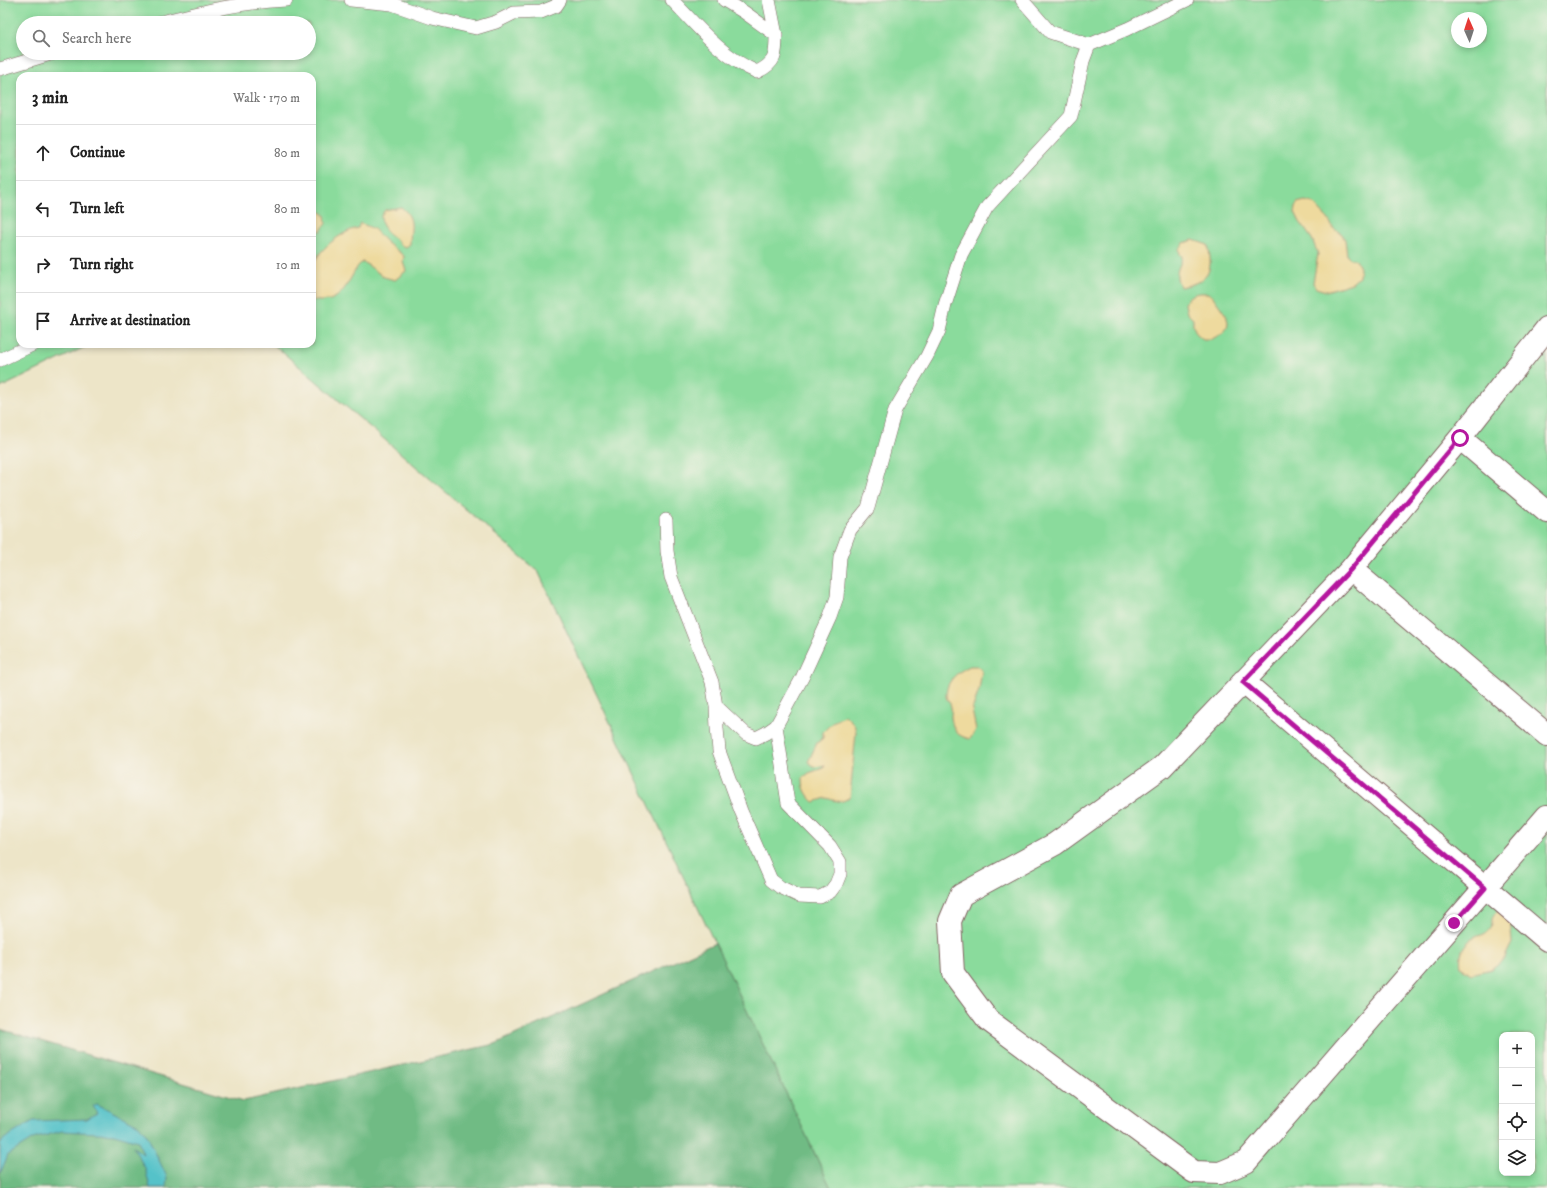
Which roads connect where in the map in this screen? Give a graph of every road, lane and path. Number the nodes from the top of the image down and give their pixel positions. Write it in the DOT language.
graph roads {
  1 [pos="286,0"];
  2 [pos="351,0"];
  3 [pos="560,0"];
  4 [pos="672,0"];
  5 [pos="724,0"];
  6 [pos="769,0"];
  7 [pos="1022,0"];
  8 [pos="1186,0"];
  9 [pos="186,16"];
  10 [pos="776,35"];
  11 [pos="1089,45"];
  12 [pos="30,60"];
  13 [pos="0,69"];
  14 [pos="1547,328"];
  15 [pos="26,348"];
  16 [pos="0,360"];
  17 [pos="1460,438"];
  18 [pos="1547,512"];
  19 [pos="666,520"];
  20 [pos="1351,569"];
  21 [pos="1243,682"];
  22 [pos="716,706"];
  23 [pos="776,726"];
  24 [pos="1547,735"];
  25 [pos="1547,816"];
  26 [pos="1485,888"];
  27 [pos="1547,940"];
  1 -- 9 [label="lane"];
  2 -- 3 [label="lane"];
  4 -- 10 [label="lane"];
  5 -- 10 [label="lane"];
  6 -- 10 [label="lane"];
  7 -- 11 [label="lane"];
  8 -- 11 [label="lane"];
  11 -- 23 [label="lane"];
  12 -- 13 [label="lane"];
  14 -- 17 [label="street"];
  15 -- 16 [label="lane"];
  17 -- 18 [label="street"];
  17 -- 20 [label="street"];
  19 -- 22 [label="lane"];
  20 -- 21 [label="street"];
  20 -- 24 [label="street"];
  21 -- 26 [label="street"];
  21 -- 26 [label="street"];
  22 -- 23 [label="lane"];
  22 -- 23 [label="lane"];
  25 -- 26 [label="street"];
  26 -- 27 [label="street"];
}
